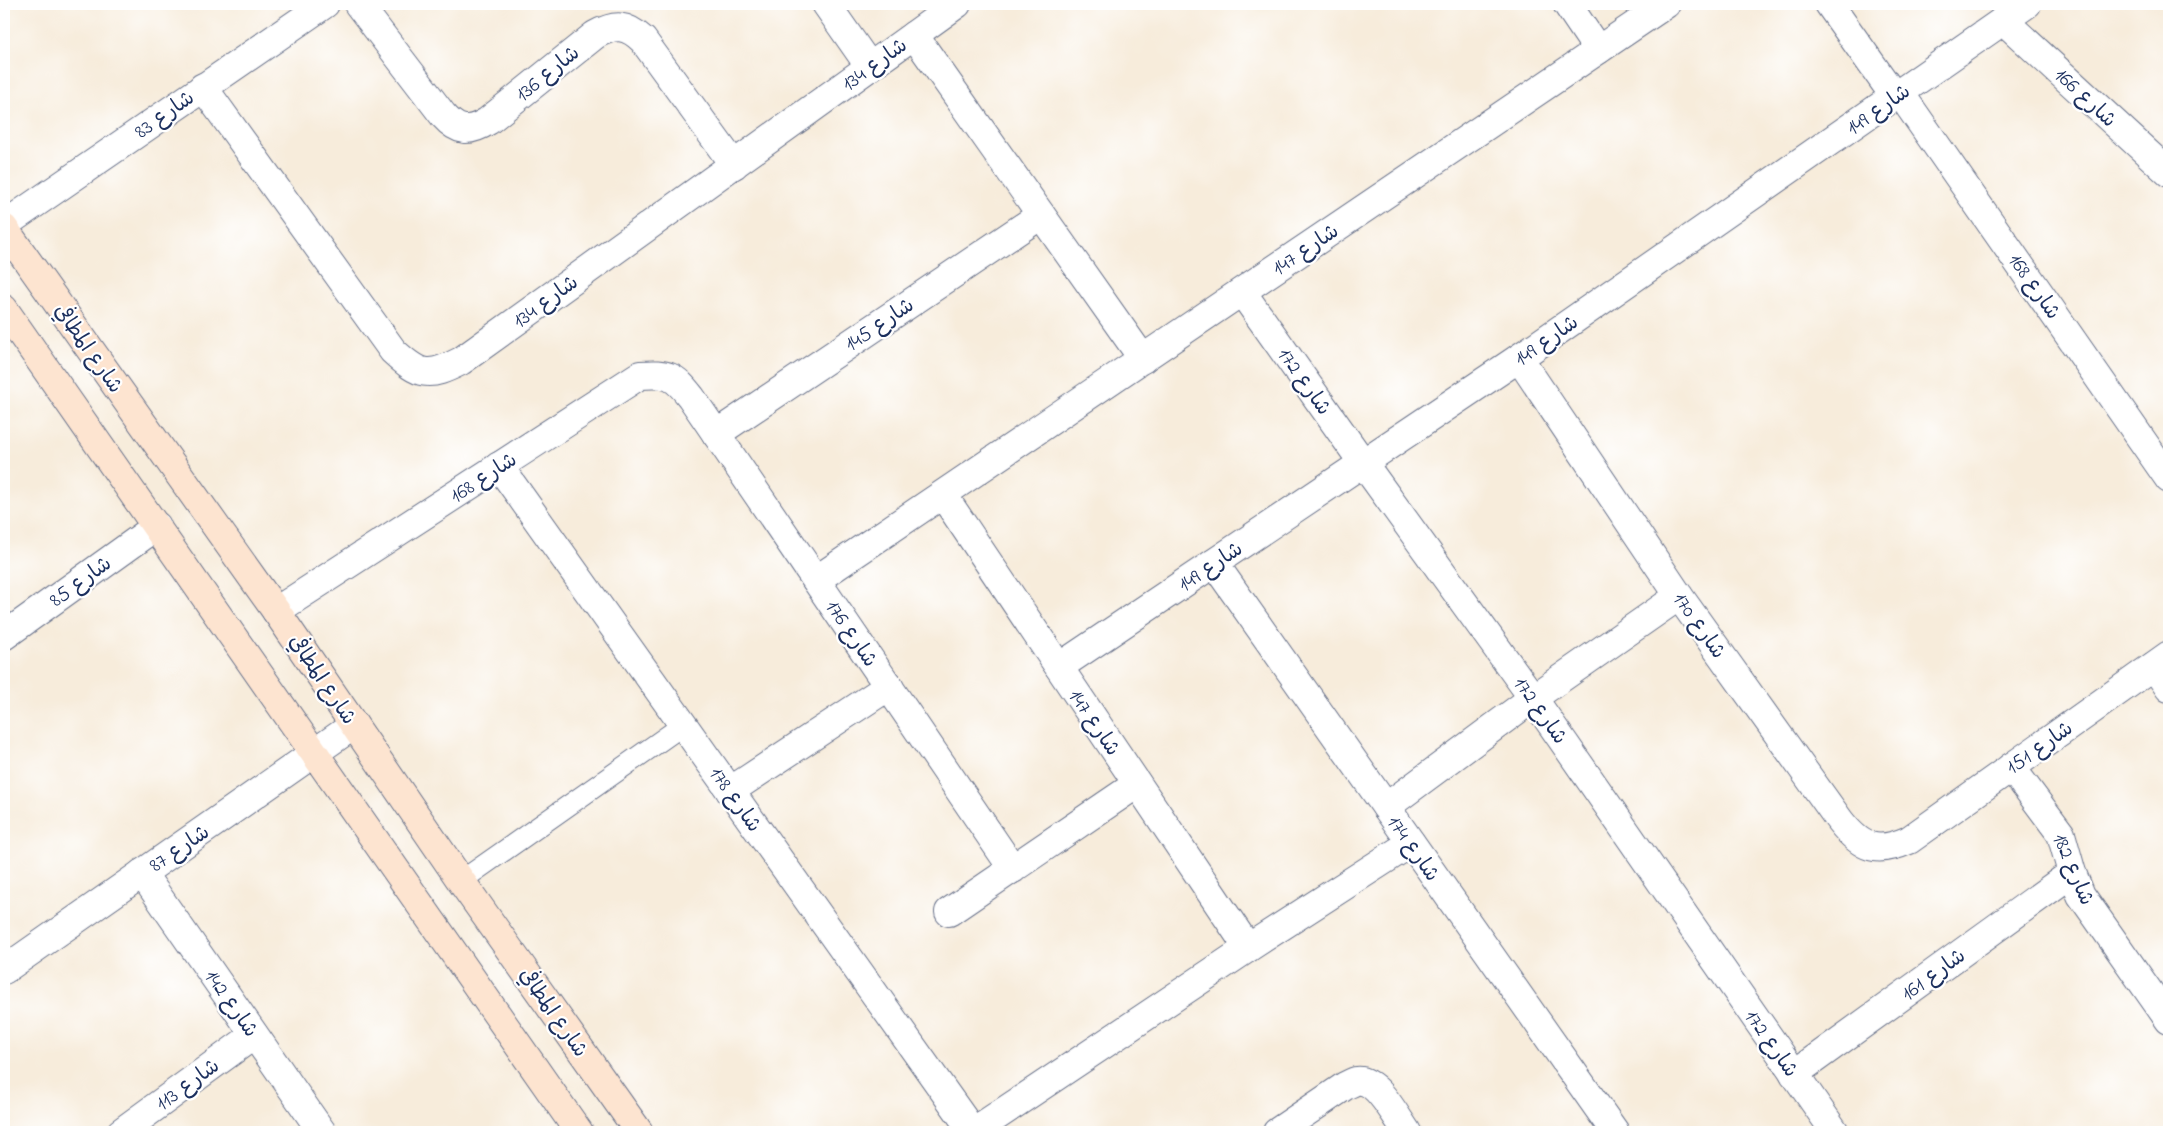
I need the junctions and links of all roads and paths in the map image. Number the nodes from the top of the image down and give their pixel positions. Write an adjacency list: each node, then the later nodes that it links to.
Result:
1 (324, 4): 13 (street, شارع 83)
2 (358, 4): 15 (street, شارع 136)
3 (826, 4): 12 (street)
4 (957, 4): 10 (street, شارع 134)
5 (1566, 4): 11 (street)
6 (1666, 4): 11 (street, شارع 147)
7 (1829, 4): 14 (street, شارع 168)
8 (2027, 4): 9 (street, شارع 149)
9 (2003, 20): 14 (street, شارع 149); 16 (street, شارع 166)
10 (914, 35): 12 (street, شارع 134); 17 (street)
11 (1598, 50): 19 (street, شارع 147)
12 (870, 67): 15 (street, شارع 134)
13 (203, 87): 15 (street, شارع 134); 18 (street, شارع 83)
14 (1898, 95): 21 (street, شارع 149); 27 (street, شارع 168)
15 (734, 165)
16 (2169, 173)
17 (1041, 215): 22 (street); 24 (street, شارع 145)
18 (4, 227): 33 (street, شارع المطافي)
19 (1242, 292): 22 (street, شارع 147); 25 (street, شارع 172)
20 (4, 309): 29 (street)
21 (1519, 358): 25 (street, شارع 149); 32 (street, شارع 170)
22 (1143, 359): 28 (street, شارع 147)
23 (691, 396): 24 (street, شارع 176); 26 (street, شارع 168)
24 (716, 434): 31 (street, شارع 176)
25 (1362, 463): 30 (street, شارع 149); 39 (street, شارع 172)
26 (499, 466): 33 (street, شارع 168); 41 (street, شارع 178)
27 (2169, 479)
28 (943, 495): 31 (street, شارع 147); 36 (street, شارع 147)
29 (157, 526): 34 (street, شارع 85); 42 (street)
30 (1214, 563): 36 (street, شارع 149); 46 (street, شارع 174)
31 (816, 580): 37 (street, شارع 176)
32 (1679, 596): 39 (street); 47 (street, شارع 170)
33 (276, 611): 40 (street, شارع المطافي)
34 (4, 636)
35 (2162, 660): 38 (street); 43 (street, شارع 151)
36 (1059, 667): 44 (street, شارع 147)
37 (889, 686): 45 (street); 49 (street, شارع 176)
38 (2169, 688)
39 (1532, 698): 46 (street); 58 (street, شارع 172)
40 (354, 725): 42 (street, شارع 87); 52 (street, شارع المطافي)
41 (683, 725): 45 (street, شارع 178); 52 (lane)
42 (314, 753): 50 (street, شارع 87); 62 (street)
43 (2011, 767): 47 (street, شارع 151); 51 (street, شارع 182)
44 (1137, 784): 49 (street); 54 (street, شارع 147)
45 (730, 791): 64 (street, شارع 178)
46 (1386, 807): 48 (street, شارع 174)
47 (1909, 840)
48 (1411, 843): 54 (street); 66 (street, شارع 174)
49 (1013, 869): 53 (street)
50 (142, 873): 55 (street, شارع 87); 57 (street, شارع 142)
51 (2072, 873): 56 (street, شارع 182); 58 (street, شارع 161)
52 (462, 881): 63 (street, شارع المطافي)
53 (949, 912)
54 (1248, 948): 64 (street)
55 (4, 970)
56 (2169, 1020)
57 (254, 1035): 60 (street, شارع 113); 61 (street, شارع 142)
58 (1794, 1074): 67 (street, شارع 172)
59 (1399, 1130): 65 (street)
60 (120, 1132)
61 (322, 1132)
62 (579, 1132)
63 (639, 1132)
64 (973, 1132)
65 (1277, 1132)
66 (1615, 1132)
67 (1835, 1132)

